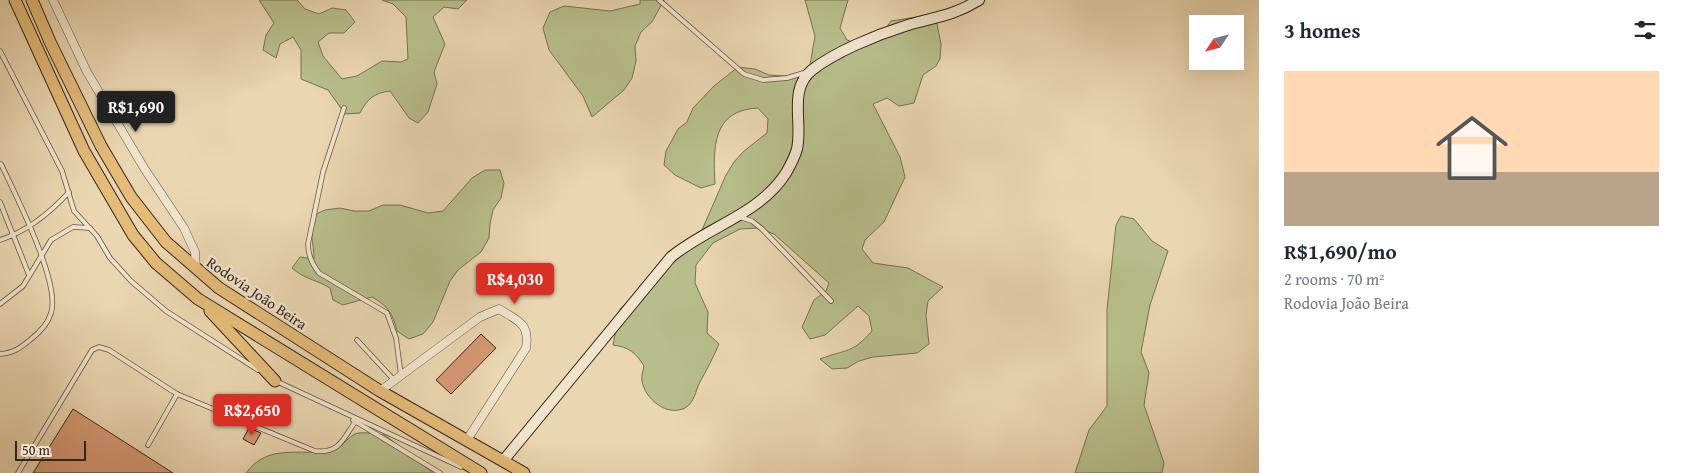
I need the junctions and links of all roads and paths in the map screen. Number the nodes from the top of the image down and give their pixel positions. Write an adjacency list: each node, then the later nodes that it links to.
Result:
1 (15, 0): 20 (main road)
2 (32, 0): 18 (main road, Rodovia João Beira)
3 (53, 0): 18 (street)
4 (659, 0): 7 (lane)
5 (979, 0): 7 (street)
6 (0, 51): 10 (lane)
7 (811, 71): 12 (street)
8 (344, 108): 25 (lane)
9 (0, 163): 13 (lane)
10 (69, 192): 13 (lane); 14 (lane)
11 (0, 202): 15 (lane)
12 (736, 216): 21 (lane); 33 (street)
13 (30, 227): 15 (lane); 17 (lane)
14 (90, 228): 17 (lane); 26 (lane)
15 (14, 235): 16 (lane); 19 (lane)
16 (0, 240)
17 (40, 255): 19 (lane); 24 (lane)
18 (196, 270): 27 (main road, Rodovia João Beira)
19 (29, 275): 22 (lane)
20 (198, 299): 26 (main road); 37 (main road)
21 (831, 301)
22 (0, 304)
23 (357, 340): 25 (lane)
24 (0, 354)
25 (398, 378): 27 (street); 31 (street)
26 (275, 381): 29 (lane)
27 (380, 391): 31 (main road, Rodovia João Beira)
28 (176, 394): 30 (lane); 32 (lane); 34 (lane)
29 (334, 409): 30 (lane); 36 (lane)
30 (355, 422): 35 (lane)
31 (467, 440): 33 (main road, Rodovia João Beira)
32 (148, 444)
33 (504, 461): 38 (main road, Rodovia João Beira)
34 (18, 473)
35 (440, 473)
36 (475, 473)
37 (480, 473)
38 (524, 473)

